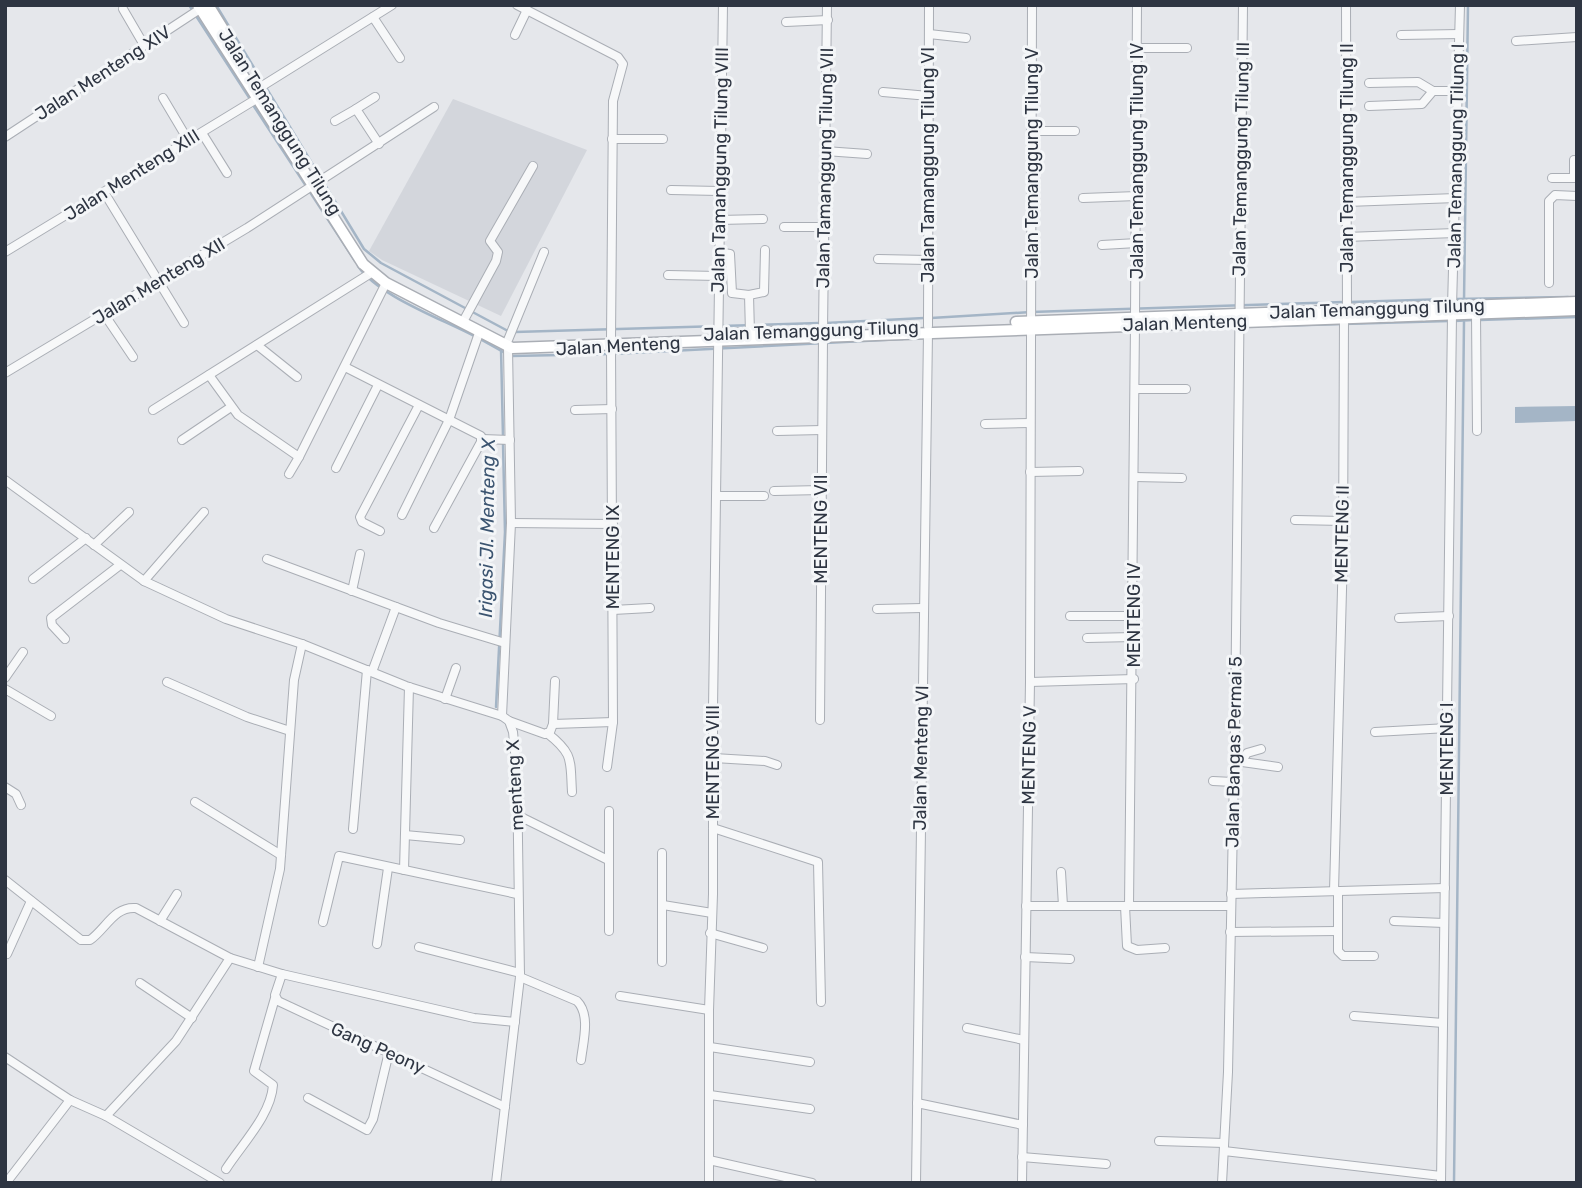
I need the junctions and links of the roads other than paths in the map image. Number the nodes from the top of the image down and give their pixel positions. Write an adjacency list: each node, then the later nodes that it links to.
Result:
1 (392, 5): 15 (street, Jalan Menteng XIII)
2 (517, 5): 14 (street)
3 (540, 5): 14 (street)
4 (723, 5): 58 (street, Jalan Tamanggung Tilung VIII)
5 (827, 5): 16 (street, Jalan Tamanggung Tilung VII)
6 (929, 5): 18 (street, Jalan Tamanggung Tilung VI)
7 (1032, 5): 41 (street, Jalan Temanggung Tilung V)
8 (1137, 5): 26 (street, Jalan Temanggung Tilung IV)
9 (1243, 5): 93 (street, Jalan Temanggung Tilung III)
10 (1346, 5): 64 (street, Jalan Temanggung Tilung II)
11 (1460, 5): 19 (street, Jalan Temanggung Tilung I)
12 (202, 6): 25 (street, Jalan Menteng XIV); 33 (street, Jalan Temanggung Tilung)
13 (123, 9): 25 (street)
14 (531, 12): 20 (street); 45 (street, MENTENG IX)
15 (373, 17): 28 (street); 33 (street, Jalan Menteng XIII)
16 (828, 20): 17 (street); 49 (street, Jalan Tamanggung Tilung VII)
17 (786, 22)
18 (929, 34): 23 (street); 34 (street, Jalan Tamanggung Tilung VI)
19 (1459, 34): 21 (street); 31 (street, Jalan Temanggung Tilung I)
20 (515, 35)
21 (1401, 35)
22 (1577, 37): 24 (street)
23 (966, 38)
24 (1516, 41)
25 (144, 45): 44 (street, Jalan Menteng XIV)
26 (1137, 48): 27 (street); 60 (street, Jalan Temanggung Tilung IV)
27 (1186, 48)
28 (400, 58)
29 (1369, 83): 30 (street)
30 (1433, 91): 31 (street); 37 (street)
31 (1459, 91): 63 (street, Jalan Temanggung Tilung I)
32 (883, 92): 34 (street)
33 (259, 93): 43 (street, Jalan Menteng XIII); 56 (street, Jalan Temanggung Tilung)
34 (929, 96): 78 (street, Jalan Tamanggung Tilung VI)
35 (375, 97): 39 (street)
36 (163, 98): 47 (street)
37 (1369, 106)
38 (435, 107): 48 (street, Jalan Menteng XII)
39 (356, 108): 40 (street); 48 (street)
40 (335, 121)
41 (1031, 131): 42 (street); 97 (street, Jalan Temanggung Tilung V)
42 (1075, 131)
43 (202, 132): 47 (street, Jalan Menteng XIII); 53 (street)
44 (5, 137)
45 (612, 139): 46 (street); 103 (street, MENTENG IX)
46 (663, 139)
47 (188, 140): 59 (street, Jalan Menteng XIII)
48 (379, 144): 56 (street, Jalan Menteng XII)
49 (825, 151): 50 (street); 68 (street, Jalan Tamanggung Tilung VII)
50 (867, 154)
51 (1574, 160): 55 (street)
52 (533, 166): 94 (street)
53 (227, 173)
54 (1552, 178): 55 (street)
55 (1576, 178)
56 (315, 185): 79 (street); 82 (street, Jalan Menteng XII); 94 (street, Jalan Temanggung Tilung)
57 (671, 190): 58 (street)
58 (719, 191): 66 (street, Jalan Tamanggung Tilung VIII)
59 (104, 192): 74 (street, Jalan Menteng XIII); 82 (street)
60 (1137, 196): 62 (street); 71 (street, Jalan Temanggung Tilung IV)
61 (1577, 196): 84 (street)
62 (1083, 198)
63 (1456, 198): 64 (street); 69 (street, Jalan Temanggung Tilung I)
64 (1348, 202): 70 (street, Jalan Temanggung Tilung II)
65 (763, 219): 66 (street)
66 (719, 220): 76 (street, Jalan Tamanggung Tilung VIII)
67 (784, 227): 68 (street)
68 (823, 227): 101 (street, Jalan Tamanggung Tilung VII)
69 (1455, 233): 70 (street); 89 (street, Jalan Temanggung Tilung I)
70 (1346, 237): 92 (street, Jalan Temanggung Tilung II)
71 (1137, 243): 72 (street); 95 (street, Jalan Temanggung Tilung IV)
72 (1102, 245)
73 (765, 250): 85 (street)
74 (5, 252)
75 (544, 252): 104 (street)
76 (718, 252): 81 (street, Jalan Tamanggung Tilung VIII); 85 (street)
77 (878, 259): 78 (street)
78 (928, 260): 98 (street, Jalan Tamanggung Tilung VI)
79 (371, 273): 83 (street); 105 (street)
80 (668, 275): 81 (street)
81 (718, 276): 102 (street, Jalan Tamanggung Tilung VIII)
82 (159, 281): 91 (street, Jalan Menteng XII); 96 (street)
83 (386, 283): 99 (street); 107 (street)
84 (1549, 283)
85 (749, 295): 100 (street)
86 (1577, 302): 87 (street, Jalan Temanggung Tilung)
87 (1531, 308): 88 (street, Jalan Temanggung Tilung); 90 (street, Jalan Temanggung Tilung)
88 (1577, 310)
89 (1454, 311): 90 (street, Jalan Temanggung Tilung); 92 (street, Jalan Temanggung Tilung); 164 (street, MENTENG I)
90 (1474, 311): 123 (street)
91 (104, 314): 106 (street); 108 (street, Jalan Menteng XII)
92 (1345, 314): 93 (street, Jalan Temanggung Tilung); 144 (street, MENTENG II)
93 (1239, 317): 95 (street, Jalan Temanggung Tilung); 193 (street, Jalan Bangas Permai 5)
94 (465, 318): 104 (street, Jalan Temanggung Tilung)
95 (1135, 321): 97 (street, Jalan Temanggung Tilung); 112 (street, MENTENG IV)
96 (184, 323)
97 (1031, 324): 98 (street, Jalan Temanggung Tilung); 120 (street, MENTENG V)
98 (928, 329): 101 (street, Jalan Temanggung Tilung); 159 (street, Jalan Menteng VI)
99 (479, 333): 104 (street); 119 (street)
100 (750, 333): 101 (street, Jalan Temanggung Tilung); 102 (street, Jalan Temanggung Tilung)
101 (823, 334): 102 (street); 122 (street, MENTENG VII)
102 (717, 338): 103 (street, Jalan Temanggung Tilung); 138 (street, MENTENG VIII)
103 (611, 343): 104 (street, Jalan Temanggung Tilung); 116 (street, MENTENG IX)
104 (508, 344): 127 (street, menteng X)
105 (257, 345): 109 (street); 110 (street)
106 (133, 356)
107 (345, 367): 111 (street); 128 (street)
108 (5, 373)
109 (209, 374): 115 (street); 117 (street)
110 (297, 377)
111 (378, 385): 114 (street); 129 (street)
112 (1136, 389): 113 (street); 133 (street, MENTENG IV)
113 (1186, 389)
114 (419, 405): 119 (street); 148 (street)
115 (231, 407): 126 (street); 128 (street)
116 (612, 409): 118 (street); 146 (street, MENTENG IX)
117 (153, 410)
118 (575, 410)
119 (449, 420): 125 (street); 142 (street)
120 (1030, 423): 121 (street); 131 (street, MENTENG V)
121 (985, 424)
122 (822, 430): 124 (street); 136 (street, MENTENG VII)
123 (1477, 430)
124 (777, 431)
125 (482, 439): 127 (street); 147 (street)
126 (182, 440)
127 (510, 440): 145 (street, menteng X)
128 (299, 457): 132 (street)
129 (336, 468)
130 (1079, 471): 131 (street)
131 (1030, 472): 178 (street, MENTENG V)
132 (289, 474)
133 (1135, 477): 134 (street); 162 (street, MENTENG IV)
134 (1182, 478)
135 (5, 480): 149 (street)
136 (822, 490): 137 (street); 184 (street, MENTENG VII)
137 (774, 491)
138 (717, 496): 139 (street); 192 (street, MENTENG VIII)
139 (764, 496)
140 (129, 512): 150 (street)
141 (204, 512): 155 (street)
142 (402, 515)
143 (1295, 520): 144 (street)
144 (1343, 522): 217 (street, MENTENG II)
145 (511, 523): 146 (street); 169 (street, menteng X)
146 (613, 524): 161 (street, MENTENG IX)
147 (434, 528)
148 (380, 531)
149 (86, 538): 150 (street); 154 (street)
150 (94, 545): 153 (street)
151 (360, 554): 156 (street)
152 (267, 559): 156 (street)
153 (120, 565): 155 (street); 168 (street)
154 (33, 579)
155 (144, 581): 170 (street)
156 (352, 591): 157 (street)
157 (396, 607): 169 (street); 173 (street)
158 (650, 608): 161 (street)
159 (922, 608): 160 (street); 268 (street, Jalan Menteng VI)
160 (877, 609)
161 (613, 610): 185 (street, MENTENG IX)
162 (1134, 615): 163 (street); 167 (street, MENTENG IV)
163 (1070, 616)
164 (1449, 616): 165 (street); 187 (street, MENTENG I)
165 (1399, 618)
166 (1087, 638): 167 (street)
167 (1133, 638): 175 (street, MENTENG IV)
168 (65, 639)
169 (505, 643): 183 (street, menteng X)
170 (302, 644): 173 (street); 188 (street)
171 (23, 652): 174 (street)
172 (456, 668): 181 (street)
173 (369, 671): 179 (street); 206 (street)
174 (5, 678)
175 (1134, 679): 178 (street); 225 (street, MENTENG IV)
176 (555, 681): 186 (street)
177 (167, 682): 188 (street)
178 (1030, 682): 223 (street, MENTENG V)
179 (409, 687): 181 (street); 207 (street)
180 (5, 689): 182 (street)
181 (445, 699): 183 (street)
182 (51, 716)
183 (505, 719): 190 (street); 204 (street, menteng X)
184 (820, 720)
185 (613, 722): 186 (street); 195 (street, MENTENG IX)
186 (553, 724): 190 (street)
187 (1448, 728): 189 (street); 216 (street, MENTENG I)
188 (290, 731): 210 (street)
189 (1375, 732)
190 (547, 733): 200 (street)
191 (1261, 749): 193 (street)
192 (714, 758): 194 (street); 205 (street, MENTENG VIII)
193 (1238, 761): 196 (street); 198 (street, Jalan Bangas Permai 5)
194 (777, 765)
195 (607, 767)
196 (1278, 767)
197 (1213, 781): 198 (street)
198 (1234, 782): 220 (street, Jalan Bangas Permai 5)
199 (5, 787): 202 (street)
200 (572, 792)
201 (195, 802): 210 (street)
202 (21, 805)
203 (609, 811): 211 (street)
204 (517, 815): 211 (street); 219 (street, menteng X)
205 (713, 828): 227 (street, MENTENG VIII); 252 (street)
206 (354, 829)
207 (405, 835): 208 (street); 213 (street)
208 (460, 840)
209 (662, 853): 222 (street)
210 (281, 855): 246 (street)
211 (608, 860): 232 (street)
212 (388, 868): 213 (street); 230 (street); 236 (street)
213 (404, 870): 219 (street)
214 (1061, 872): 224 (street)
215 (5, 880): 221 (street)
216 (1445, 888): 217 (street); 231 (street, MENTENG I)
217 (1336, 891): 220 (street); 234 (street, MENTENG II)
218 (177, 894): 228 (street)
219 (517, 894): 248 (street, menteng X)
220 (1231, 894): 226 (street, Jalan Bangas Permai 5)
221 (31, 901): 228 (street); 240 (street)
222 (663, 905): 227 (street); 245 (street)
223 (1026, 906): 224 (street); 242 (street, MENTENG V)
224 (1063, 906): 225 (street)
225 (1127, 906): 226 (street); 239 (street, MENTENG IV)
226 (1231, 906): 233 (street, Jalan Bangas Permai 5)
227 (712, 913): 235 (street, MENTENG VIII)
228 (160, 920): 243 (street)
229 (1394, 921): 231 (street)
230 (323, 922)
231 (1444, 923): 257 (street, MENTENG I)
232 (609, 931)
233 (1230, 932): 234 (street); 274 (street, Jalan Bangas Permai 5)
234 (1337, 932): 241 (street)
235 (710, 933): 238 (street); 253 (street, MENTENG VIII)
236 (377, 944)
237 (419, 947): 248 (street)
238 (763, 948)
239 (1165, 948)
240 (7, 954)
241 (1374, 956)
242 (1025, 957): 244 (street); 259 (street, MENTENG V)
243 (230, 958): 246 (street); 255 (street)
244 (1070, 959)
245 (662, 962)
246 (258, 965): 247 (street)
247 (282, 974): 251 (street); 256 (street)
248 (520, 975): 256 (street, menteng X); 263 (street)
249 (140, 983): 255 (street)
250 (620, 996): 253 (street)
251 (275, 998): 261 (street, Gang Peony); 278 (street)
252 (821, 1002)
253 (709, 1010): 260 (street, MENTENG VIII)
254 (1354, 1016): 257 (street)
255 (192, 1018): 271 (street)
256 (515, 1022): 269 (street, menteng X)
257 (1443, 1023): 279 (street, MENTENG I)
258 (967, 1028): 259 (street)
259 (1024, 1040): 272 (street, MENTENG V)
260 (710, 1047): 264 (street); 265 (street, MENTENG VIII)
261 (389, 1052): 266 (street); 269 (street, Gang Peony)
262 (5, 1057): 267 (street)
263 (581, 1060)
264 (810, 1062)
265 (710, 1095): 270 (street); 276 (street, MENTENG VIII)
266 (308, 1098)
267 (70, 1100): 271 (street); 280 (street)
268 (917, 1102): 272 (street); 285 (street, Jalan Menteng VI)
269 (505, 1107): 282 (street, menteng X)
270 (810, 1109)
271 (106, 1116): 281 (street)
272 (1023, 1125): 275 (street, MENTENG V)
273 (1159, 1141): 274 (street)
274 (1224, 1147): 279 (street); 287 (street, Jalan Bangas Permai 5)
275 (1022, 1157): 277 (street); 286 (street, MENTENG V)
276 (709, 1160): 283 (street, MENTENG VIII); 284 (street)
277 (1106, 1164)
278 (226, 1169)
279 (1441, 1179)
280 (6, 1183)
281 (220, 1183)
282 (496, 1183)
283 (709, 1183)
284 (812, 1183)
285 (916, 1183)
286 (1022, 1183)
287 (1222, 1183)

